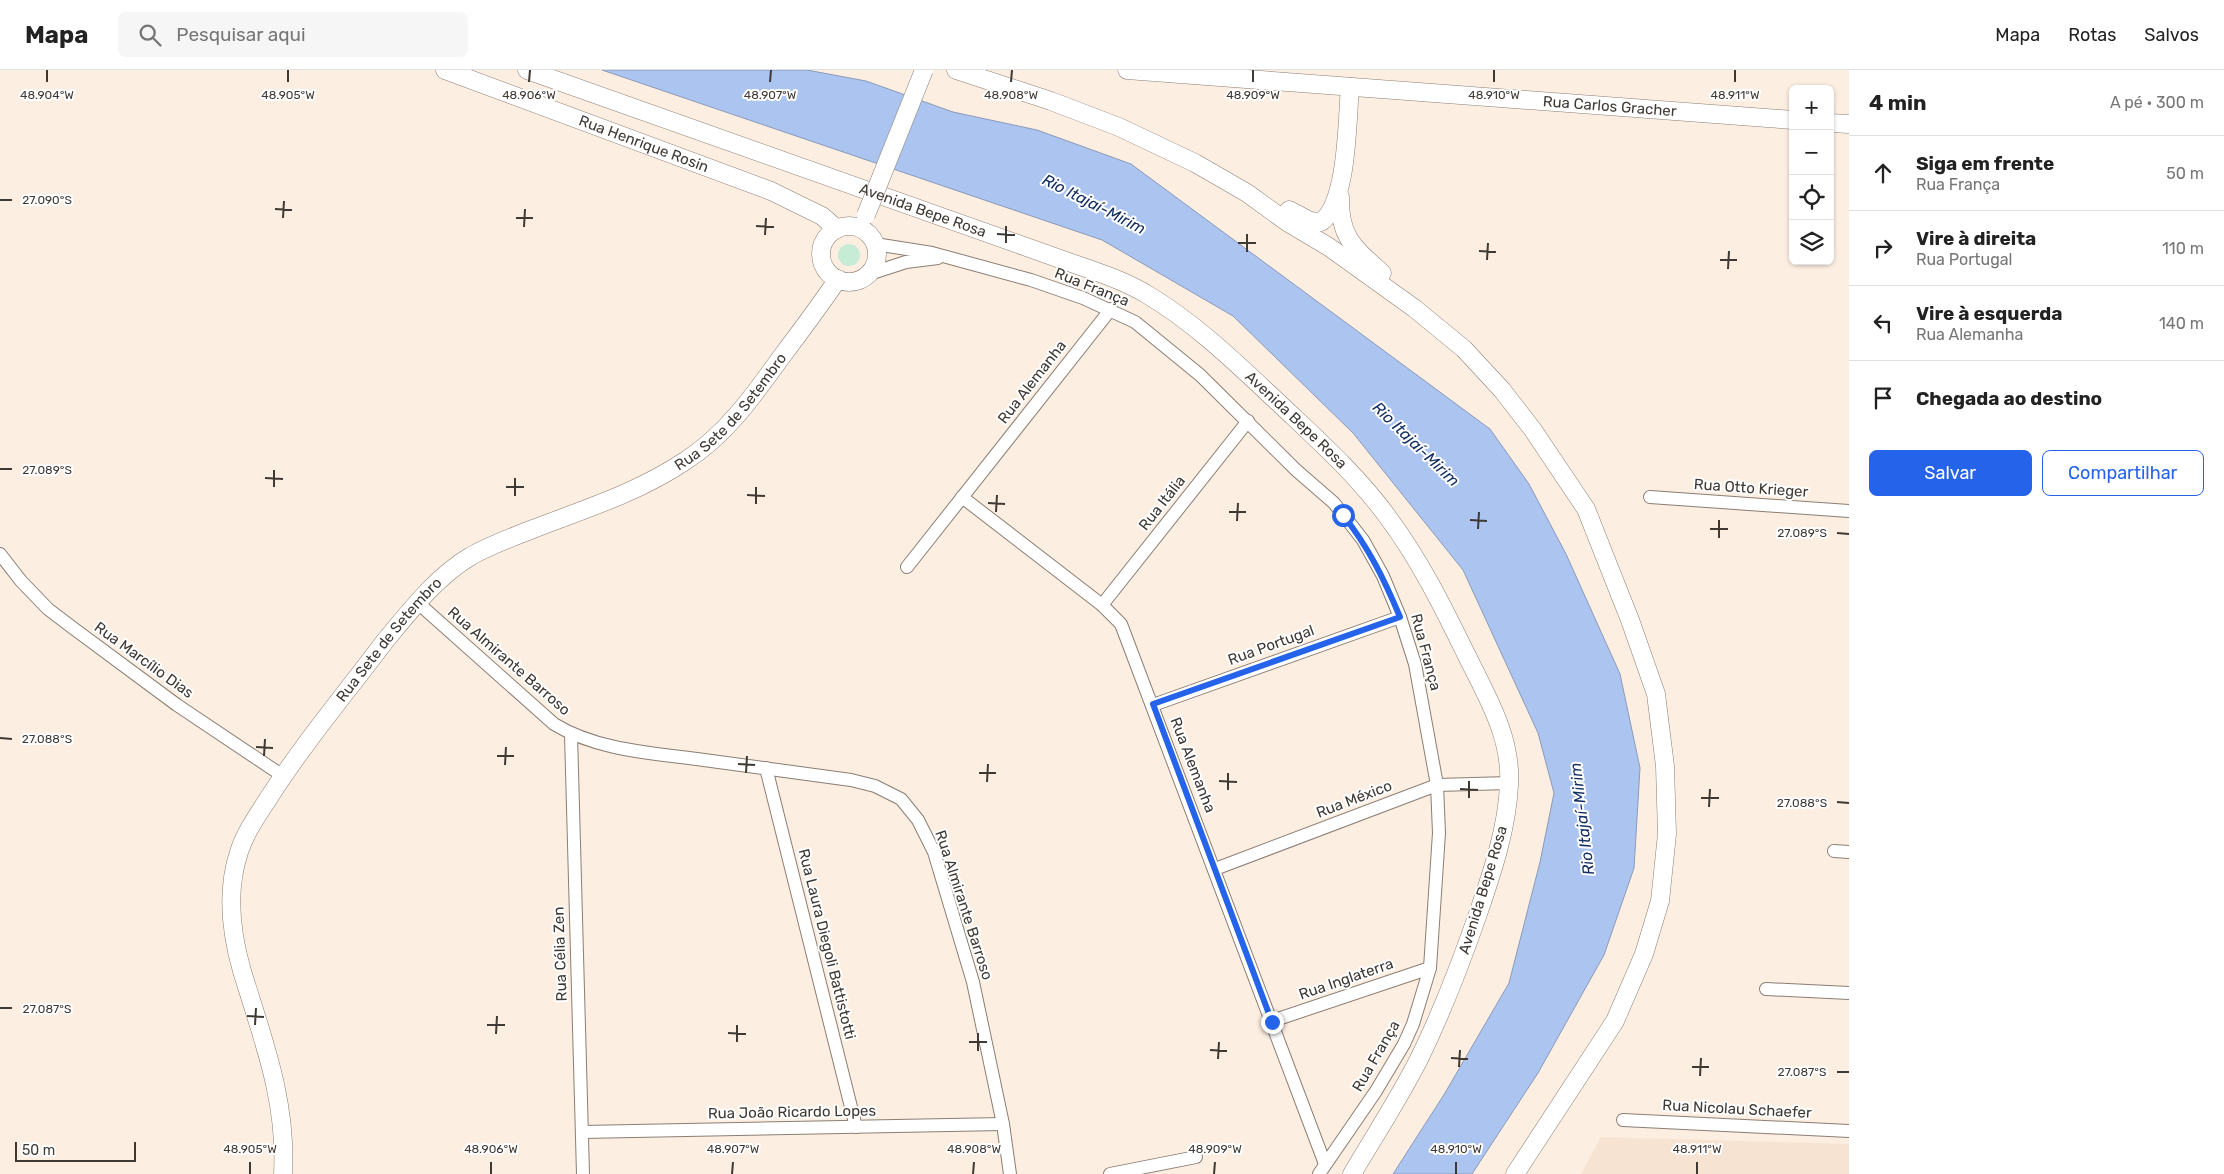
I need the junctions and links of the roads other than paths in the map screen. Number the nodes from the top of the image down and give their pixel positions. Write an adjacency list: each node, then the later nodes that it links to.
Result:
1 (446, 70): 14 (main road, Rua Henrique Rosin)
2 (527, 70): 34 (main road, Avenida Bepe Rosa)
3 (924, 70): 13 (main road, bridge)
4 (956, 70): 12 (main road)
5 (1128, 70): 6 (main road, Rua Carlos Gracher)
6 (1193, 72): 7 (main road, Rua Carlos Gracher)
7 (1350, 87): 8 (main road, Rua Carlos Gracher); 11 (main road)
8 (1789, 120)
9 (1834, 123): 10 (main road)
10 (1849, 124)
11 (1340, 189): 12 (main road); 19 (main road)
12 (1247, 193): 19 (main road)
13 (863, 222): 14 (main road); 15 (main road)
14 (837, 229): 18 (main road)
15 (875, 244): 16 (street, Rua França); 17 (main road)
16 (948, 256): 17 (street, Rua França); 20 (street, Rua França)
17 (869, 274): 18 (main road)
18 (838, 280): 27 (main road, Rua Sete de Setembro)
19 (1414, 308): 55 (main road)
20 (1111, 310): 21 (street, Rua França); 22 (street, Rua Alemanha)
21 (1248, 421): 28 (street, Rua Itália); 29 (street, Rua França)
22 (962, 497): 26 (street); 28 (street, Rua Alemanha)
23 (1650, 497): 24 (street, Rua Otto Krieger)
24 (1849, 511)
25 (0, 554): 33 (street, Rua Marcílio Dias)
26 (907, 568)
27 (418, 603): 31 (street, Rua Almirante Barroso); 33 (main road, Rua Sete de Setembro)
28 (1102, 605): 30 (street, Rua Alemanha)
29 (1400, 617): 30 (street, Rua Portugal); 35 (street, Rua França)
30 (1153, 704): 38 (street, Rua Alemanha)
31 (570, 734): 32 (street, Rua Almirante Barroso); 47 (street, Rua Célia Zen)
32 (766, 768): 44 (street, Rua Almirante Barroso); 45 (street, Rua Laura Diegoli Battistotti)
33 (283, 776): 50 (main road, Rua Sete de Setembro)
34 (1510, 783): 35 (street, Rua México); 54 (main road, Avenida Bepe Rosa)
35 (1437, 785): 38 (street, Rua México); 39 (street, Rua França)
36 (1834, 851): 37 (street)
37 (1849, 852)
38 (1215, 869): 42 (street, Rua Alemanha)
39 (1430, 968): 42 (street, Rua Inglaterra); 49 (street, Rua França)
40 (1766, 989): 41 (street)
41 (1849, 993)
42 (1272, 1022): 49 (street, Rua Alemanha)
43 (1623, 1120): 46 (street, Rua Nicolau Schaefer)
44 (1002, 1124): 45 (street, Rua João Ricardo Lopes); 52 (street, Rua Almirante Barroso)
45 (856, 1127): 47 (street, Rua João Ricardo Lopes)
46 (1849, 1131)
47 (582, 1132): 51 (street, Rua Célia Zen)
48 (1196, 1157): 53 (street)
49 (1322, 1169)
50 (283, 1174)
51 (583, 1174)
52 (1010, 1174)
53 (1110, 1174)
54 (1352, 1174)
55 (1515, 1174)

